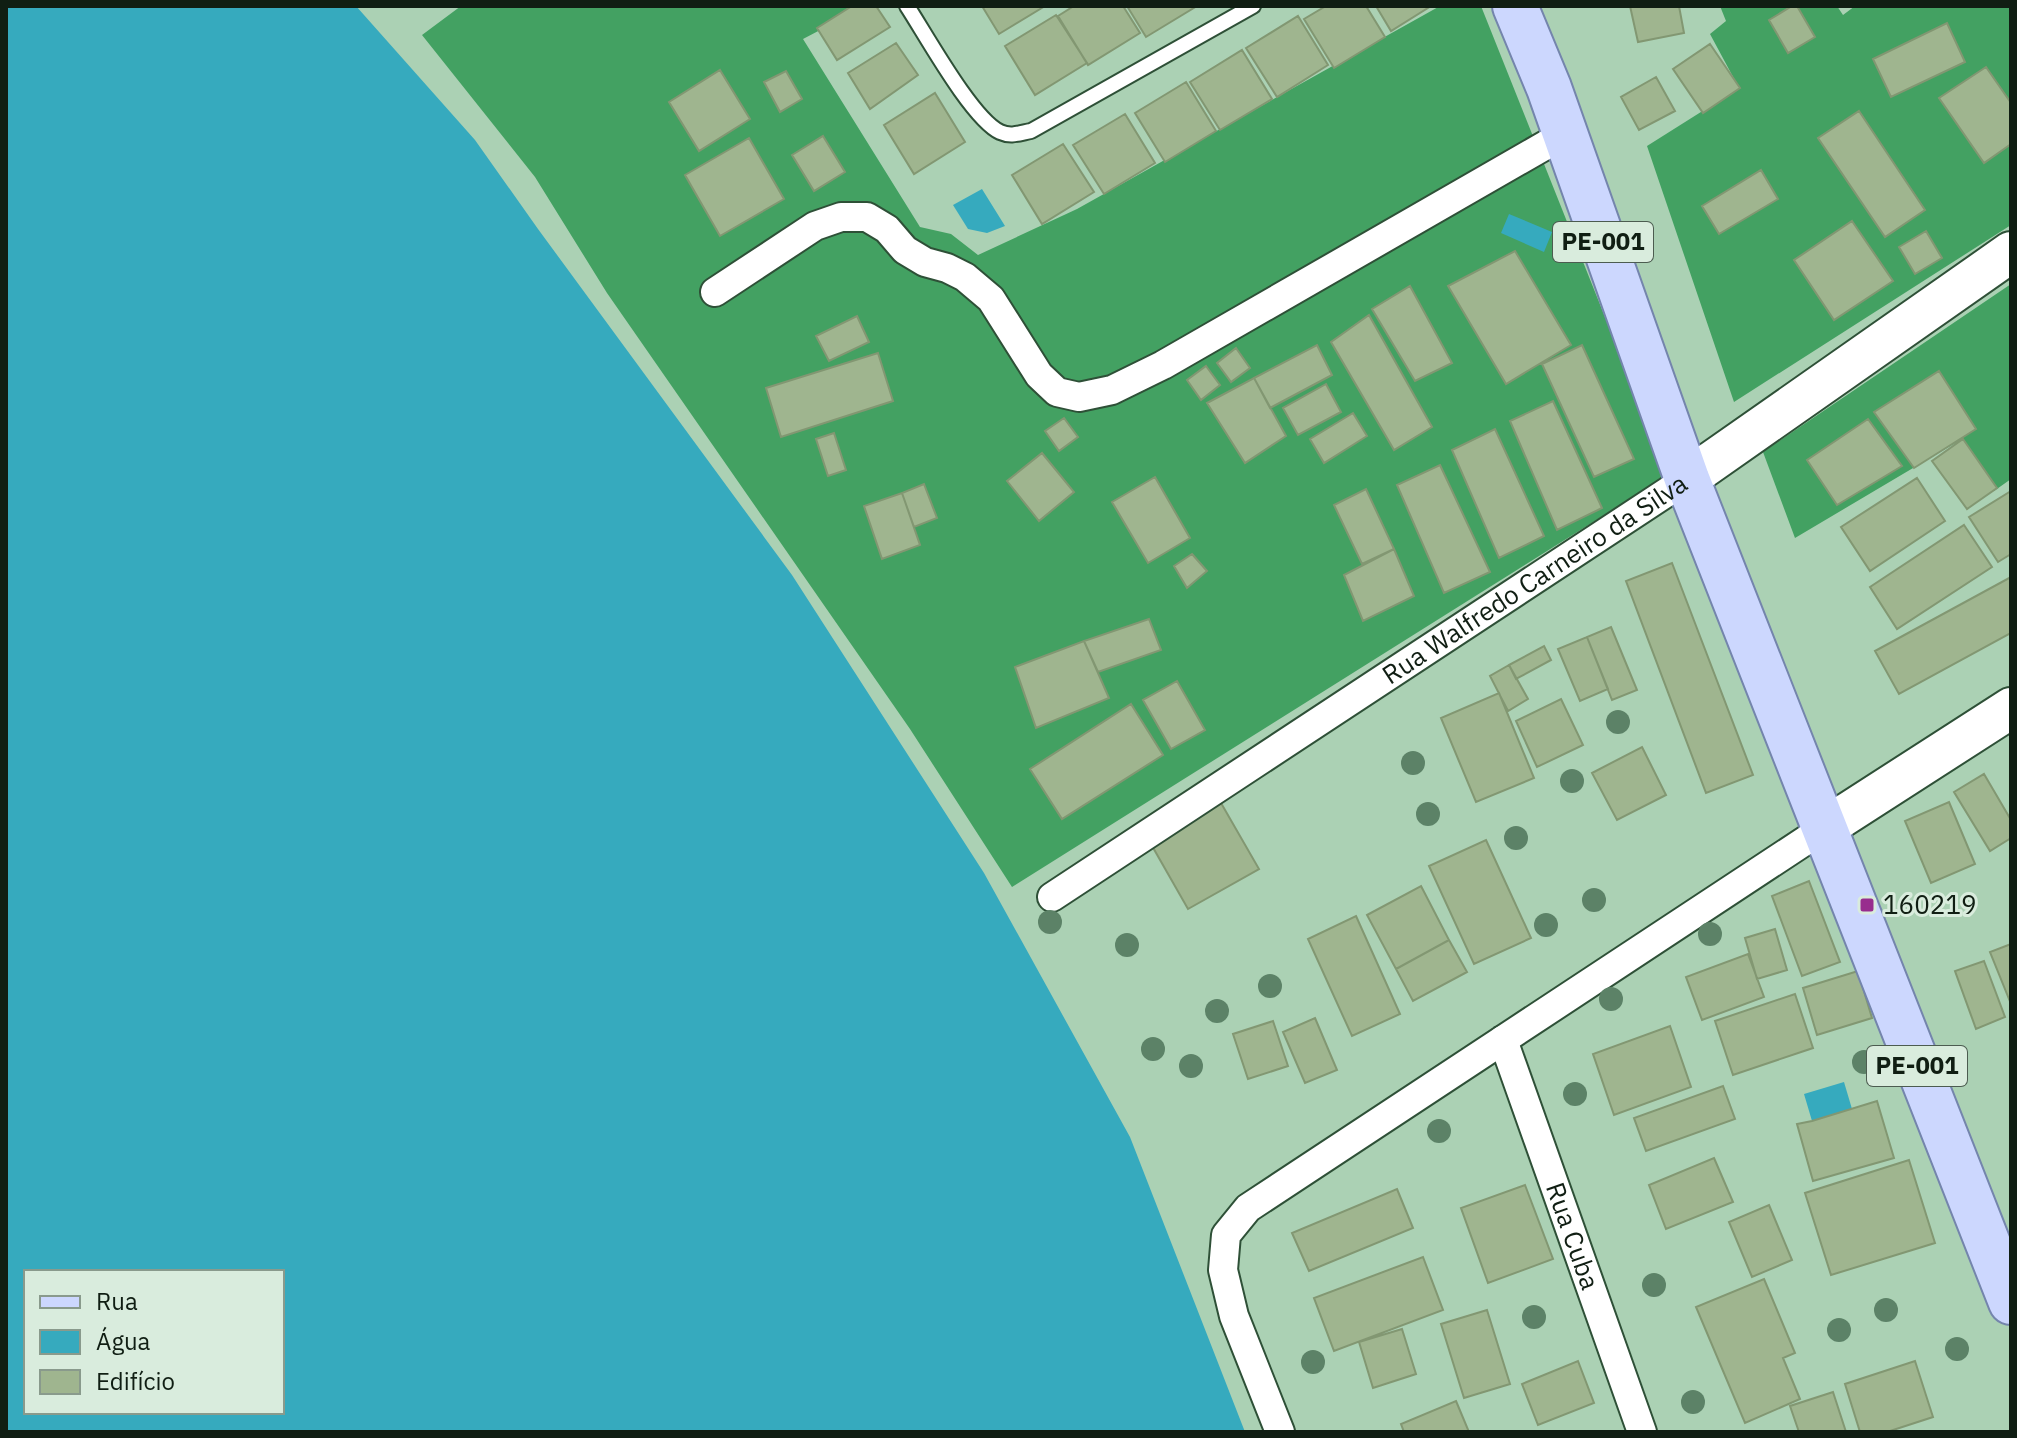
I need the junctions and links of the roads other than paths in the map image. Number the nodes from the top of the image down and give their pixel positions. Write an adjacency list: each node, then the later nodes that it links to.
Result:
1 (907, 6): 2 (lane)
2 (1253, 6)
3 (1515, 6): 4 (main road, PE-001)
4 (1565, 134): 6 (street); 7 (main road, PE-001)
5 (2011, 252): 7 (main road, Rua Walfredo Carneiro da Silva)
6 (715, 292)
7 (1687, 479): 9 (main road, PE-001); 10 (street, Rua Walfredo Carneiro da Silva)
8 (2011, 708): 9 (main road)
9 (1823, 829): 11 (street); 12 (main road, PE-001)
10 (1052, 897)
11 (1503, 1040): 13 (street); 14 (street, Rua Cuba)
12 (2011, 1302)
13 (1280, 1432)
14 (1642, 1432)

